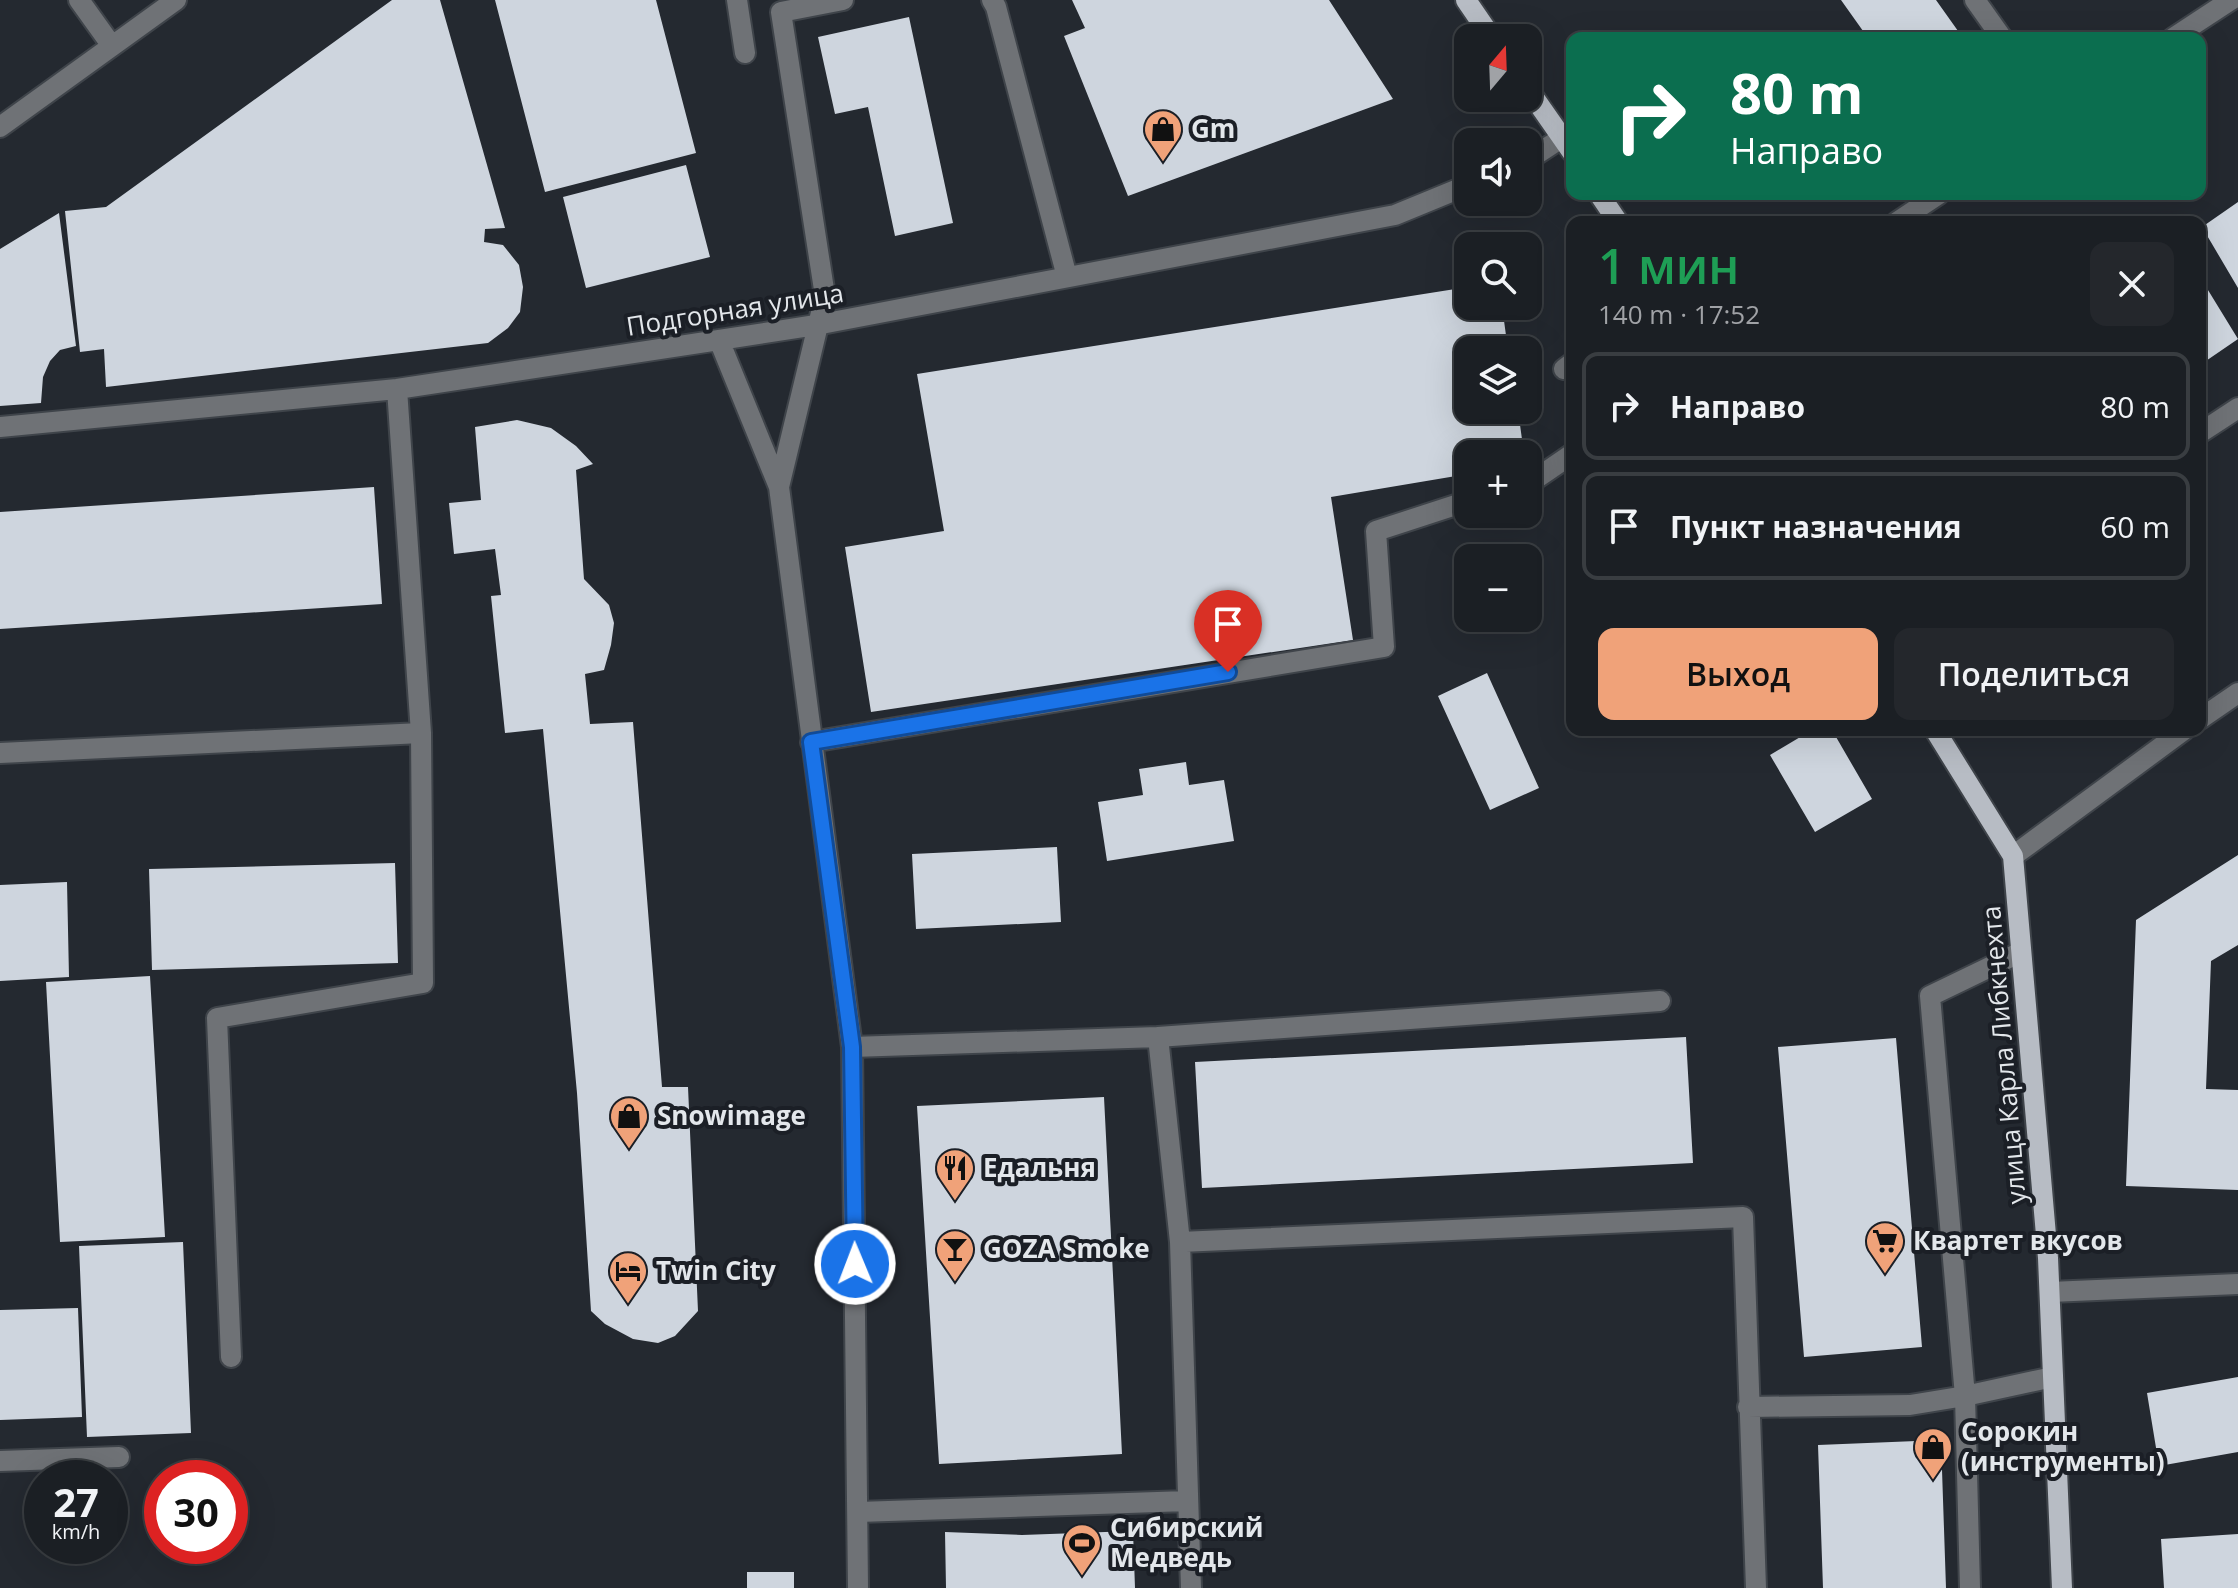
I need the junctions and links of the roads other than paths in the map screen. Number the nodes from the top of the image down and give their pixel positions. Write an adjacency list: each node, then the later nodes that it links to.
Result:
1 (79, 0): 12 (street)
2 (176, 0): 12 (street)
3 (737, 0): 13 (street)
4 (843, 0): 23 (street)
5 (992, 0): 22 (street)
6 (1466, 0): 9 (main road)
7 (1975, 0): 10 (street)
8 (2231, 0): 11 (street)
9 (1482, 24)
10 (1998, 32)
11 (2182, 32)
12 (112, 46): 15 (street)
13 (745, 53)
14 (1542, 109): 16 (main road)
15 (0, 127)
16 (1566, 144)
17 (1566, 145): 18 (street)
18 (1542, 155)
19 (1454, 191): 22 (street, Подгорная улица)
20 (1930, 200): 21 (street)
21 (1906, 216)
22 (1067, 277): 23 (street, Подгорная улица)
23 (816, 325): 24 (street, Подгорная улица); 31 (street)
24 (719, 340): 25 (street, Подгорная улица); 31 (street)
25 (397, 389): 27 (street, Подгорная улица); 35 (street)
26 (2238, 408): 28 (street)
27 (0, 427)
28 (2206, 429)
29 (1566, 458): 30 (street)
30 (1542, 475)
31 (779, 487): 38 (street)
32 (1454, 506): 38 (street)
33 (2238, 693): 34 (street)
34 (2206, 715)
35 (421, 733): 39 (street); 48 (street)
36 (1939, 736): 40 (main road, улица Карла Либкнехта)
37 (2176, 736): 40 (street)
38 (811, 742): 44 (street)
39 (0, 753)
40 (2013, 856): 41 (main road, улица Карла Либкнехта)
41 (2021, 952): 47 (main road, улица Карла Либкнехта); 50 (street)
42 (1660, 1001): 43 (street)
43 (1158, 1037): 44 (street); 45 (street)
44 (852, 1047): 55 (street)
45 (1180, 1242): 51 (street); 54 (street)
46 (2238, 1284): 47 (street)
47 (2050, 1292): 49 (main road, улица Карла Либкнехта)
48 (231, 1357)
49 (2053, 1377): 50 (street); 60 (main road, улица Карла Либкнехта)
50 (1965, 1396): 51 (street); 59 (street)
51 (1748, 1407): 58 (street)
52 (119, 1457): 53 (street)
53 (0, 1461)
54 (1187, 1501): 55 (street); 57 (street)
55 (858, 1512): 56 (street)
56 (858, 1588)
57 (1191, 1588)
58 (1756, 1588)
59 (1970, 1588)
60 (2062, 1588)

